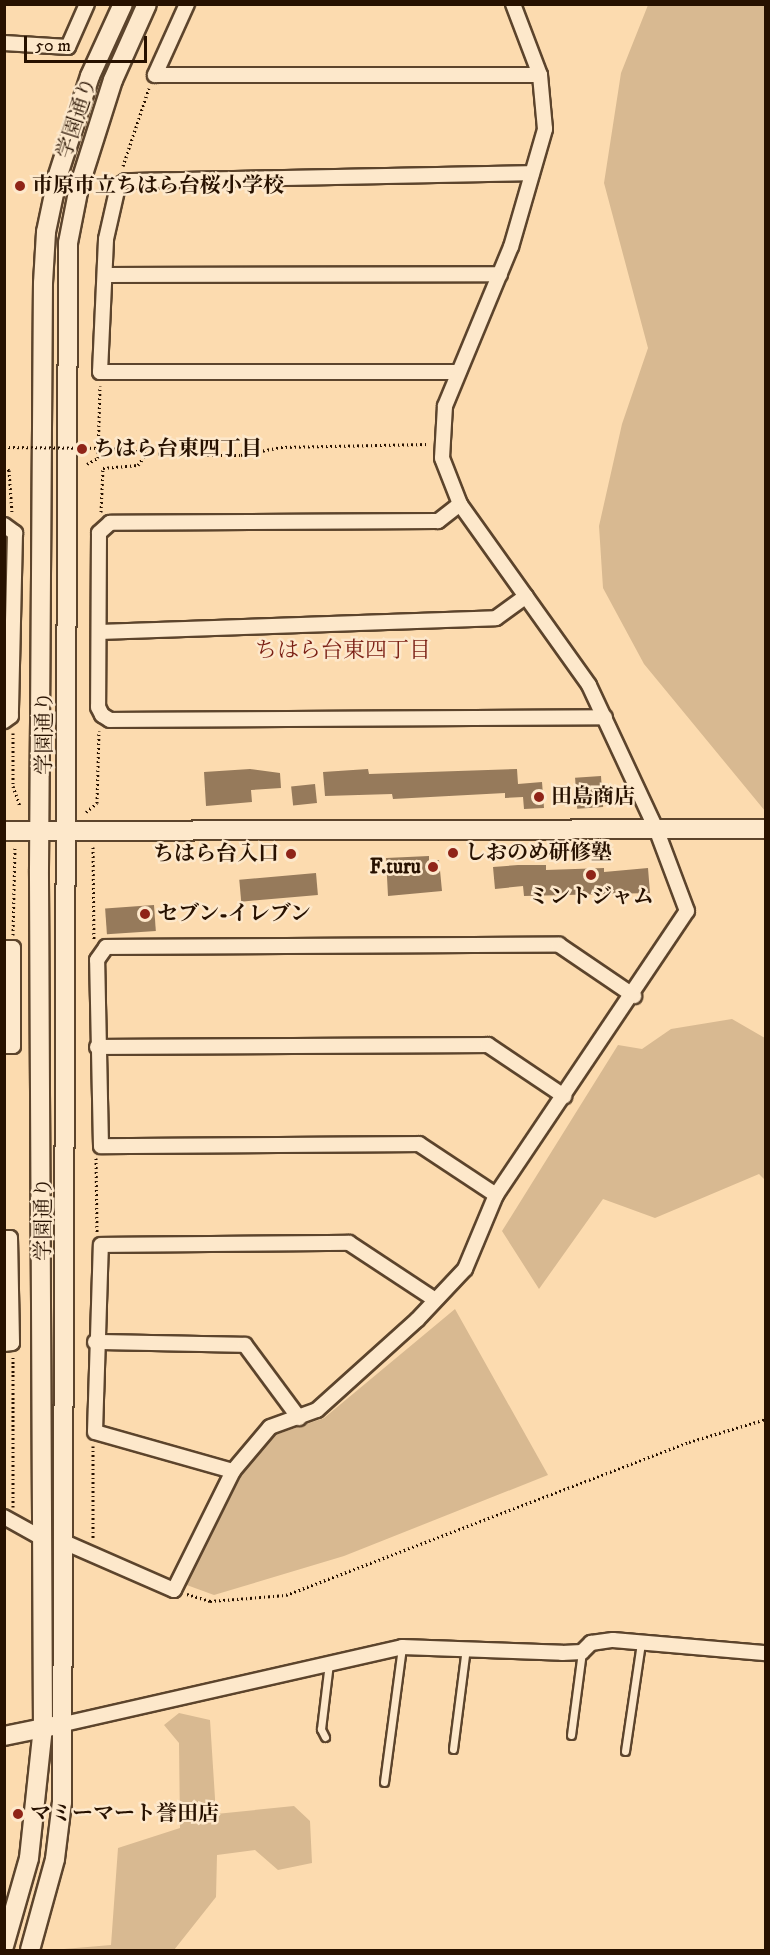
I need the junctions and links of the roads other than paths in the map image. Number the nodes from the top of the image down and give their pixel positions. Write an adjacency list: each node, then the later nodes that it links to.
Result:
1 (87, 4): 6 (street)
2 (123, 4): 21 (street, 学園通り)
3 (147, 4): 22 (street, 学園通り)
4 (187, 4): 7 (street)
5 (513, 4): 7 (street)
6 (4, 43)
7 (540, 75): 8 (street)
8 (532, 173): 9 (street); 10 (street)
9 (500, 274): 10 (street); 11 (street)
10 (105, 275): 11 (street)
11 (457, 372): 12 (street)
12 (460, 504): 14 (street); 16 (street)
13 (7, 525): 15 (street)
14 (526, 596): 16 (street); 17 (street)
15 (9, 622): 18 (street)
16 (99, 632): 17 (street)
17 (605, 717): 23 (street)
18 (6, 720)
19 (765, 829): 23 (street)
20 (10, 831): 21 (street)
21 (39, 831): 22 (street); 37 (street, 学園通り)
22 (68, 831): 23 (street); 38 (street, 学園通り)
23 (657, 831): 25 (street)
24 (9, 948): 26 (street)
25 (634, 996): 27 (street); 28 (street)
26 (4, 1046)
27 (97, 1047): 28 (street); 29 (street)
28 (564, 1096): 29 (street)
29 (496, 1195): 31 (street)
30 (4, 1238): 33 (street)
31 (434, 1299): 32 (street); 34 (street)
32 (95, 1342): 34 (street); 35 (street)
33 (8, 1343)
34 (299, 1418): 35 (street)
35 (233, 1471): 38 (street)
36 (9, 1519): 37 (street)
37 (40, 1537): 46 (street, 学園通り)
38 (64, 1542): 45 (street, 学園通り)
39 (641, 1643): 42 (street); 43 (street); 51 (lane)
40 (402, 1647): 41 (street); 44 (street); 52 (lane)
41 (466, 1648): 42 (street); 50 (lane)
42 (582, 1652): 48 (lane)
43 (765, 1653)
44 (329, 1661): 45 (street); 49 (lane)
45 (63, 1724): 46 (street); 54 (street, 学園通り)
46 (43, 1728): 47 (street); 53 (street, 学園通り)
47 (4, 1736)
48 (571, 1736)
49 (325, 1737)
50 (453, 1749)
51 (625, 1751)
52 (384, 1782)
53 (4, 1946)
54 (30, 1950)

